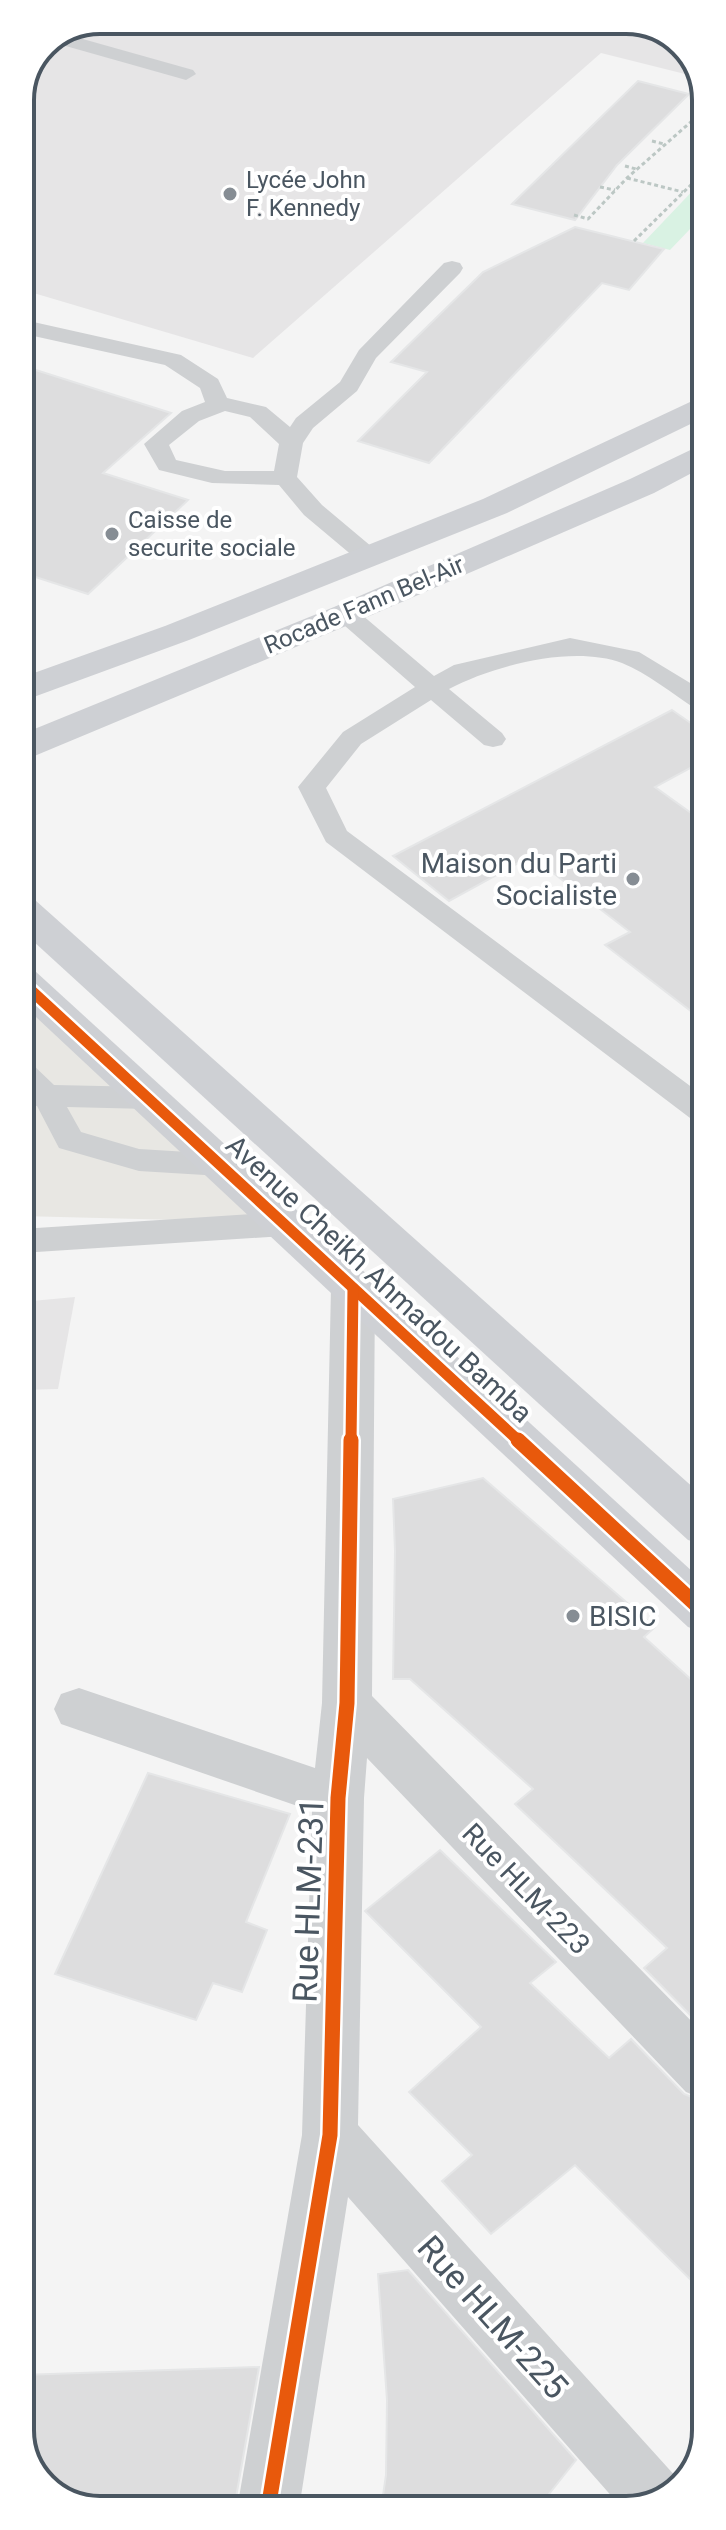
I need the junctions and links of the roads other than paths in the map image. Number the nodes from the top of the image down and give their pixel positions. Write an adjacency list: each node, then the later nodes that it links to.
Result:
1 (70, 42): 2 (lane)
2 (186, 74)
3 (452, 268): 7 (lane)
4 (34, 329): 5 (lane)
5 (218, 404): 7 (lane); 9 (lane)
6 (692, 411): 10 (street, Rocade Fann Bel-Air)
7 (291, 443): 9 (lane)
8 (692, 460): 11 (street, Rocade Fann Bel-Air)
9 (285, 478): 10 (lane)
10 (369, 557): 12 (street, Rocade Fann Bel-Air)
11 (346, 614): 13 (lane); 16 (street, Rocade Fann Bel-Air)
12 (34, 686)
13 (432, 688): 14 (lane); 15 (lane); 21 (lane)
14 (692, 695)
15 (493, 739)
16 (34, 744)
17 (34, 921): 26 (street, Avenue Cheikh Ahmadou Bamba)
18 (34, 993): 20 (street, Avenue Cheikh Ahmadou Bamba)
19 (34, 1095): 20 (lane); 22 (lane)
20 (148, 1098): 22 (street, Avenue Cheikh Ahmadou Bamba)
21 (692, 1103)
22 (221, 1165): 23 (street, Avenue Cheikh Ahmadou Bamba)
23 (284, 1224): 24 (lane); 25 (street, Avenue Cheikh Ahmadou Bamba)
24 (34, 1240)
25 (353, 1288): 27 (street, Avenue Cheikh Ahmadou Bamba); 28 (street, Rue HLM-231)
26 (692, 1514)
27 (692, 1601)
28 (347, 1703): 30 (street, Rue HLM-231); 31 (street, Rue HLM-223)
29 (79, 1709): 30 (street)
30 (338, 1798): 32 (street, Rue HLM-231)
31 (692, 2060)
32 (330, 2135): 33 (street, Rue HLM-225); 34 (street, Rue HLM-231)
33 (648, 2492)
34 (270, 2496)

